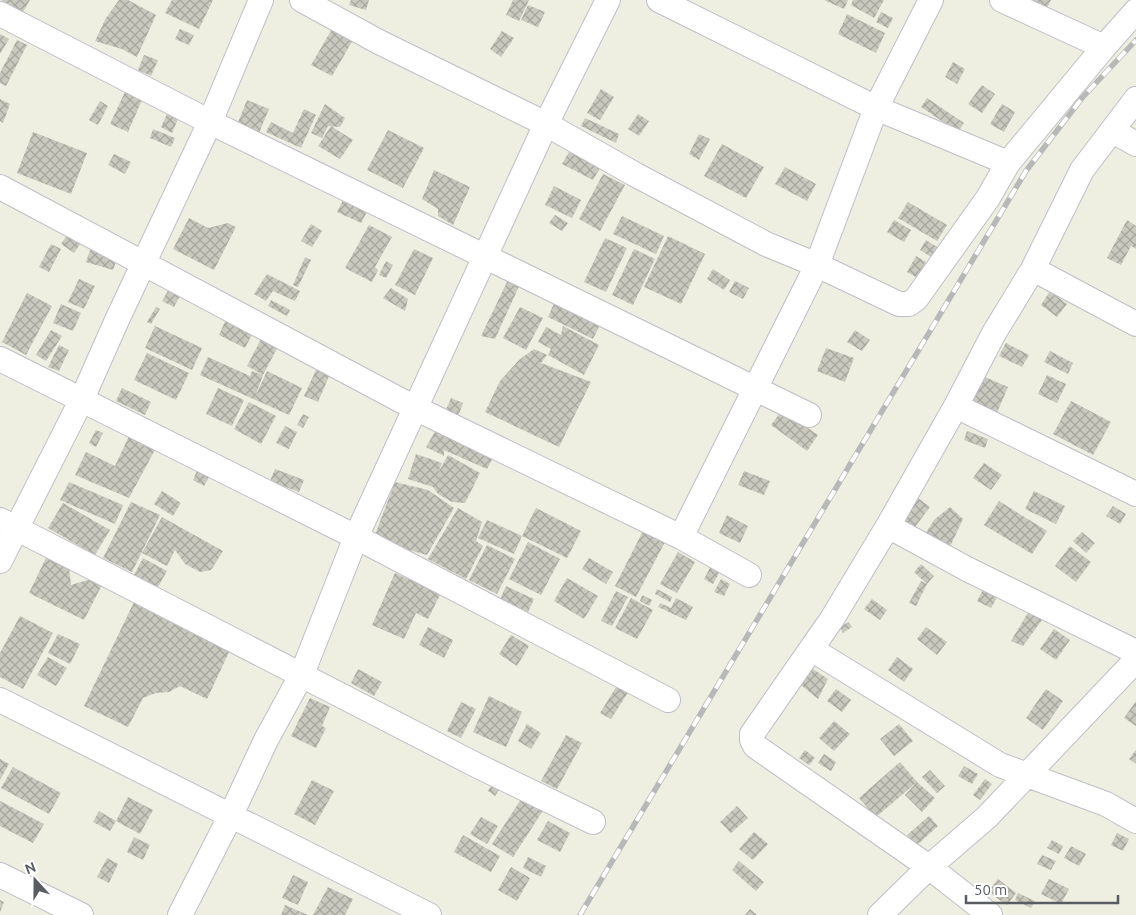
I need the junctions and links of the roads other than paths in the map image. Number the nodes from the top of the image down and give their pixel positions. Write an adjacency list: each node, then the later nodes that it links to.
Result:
1 (261, 0): 12 (street)
2 (302, 0): 13 (street)
3 (608, 0): 13 (street)
4 (660, 0): 11 (street)
5 (931, 0): 11 (street)
6 (1002, 0): 9 (street)
7 (1136, 11): 9 (street)
8 (0, 14): 12 (street)
9 (1104, 47): 16 (street)
10 (1136, 98): 14 (street)
11 (876, 108): 16 (street); 20 (street)
12 (210, 122): 18 (street); 19 (street)
13 (546, 124): 18 (street); 20 (street)
14 (1113, 130): 15 (street); 21 (street)
15 (1136, 144)
16 (1008, 163): 20 (street)
17 (0, 187): 19 (street)
18 (487, 256): 24 (street); 27 (street)
19 (144, 263): 25 (street); 27 (street)
20 (817, 265): 24 (street)
21 (1033, 269): 22 (street); 26 (street)
22 (1136, 324)
23 (0, 359): 25 (street)
24 (756, 388): 28 (street); 33 (street)
25 (82, 399): 30 (street); 32 (street)
26 (956, 406): 29 (street); 31 (street)
27 (416, 408): 32 (street); 33 (street)
28 (809, 415)
29 (1136, 494)
30 (9, 524): 34 (street); 39 (street)
31 (888, 526): 36 (street); 37 (street)
32 (356, 536): 39 (street); 41 (street)
33 (682, 536): 35 (street)
34 (0, 561)
35 (749, 574)
36 (811, 649): 42 (street); 46 (street)
37 (1136, 652)
38 (1136, 660): 42 (street)
39 (302, 674): 43 (street); 45 (street)
40 (0, 700): 43 (street)
41 (668, 700)
42 (1028, 777): 44 (street); 46 (street)
43 (231, 815): 49 (street); 50 (street)
44 (1136, 821)
45 (593, 822)
46 (930, 867): 51 (street); 52 (street)
47 (0, 875): 48 (street)
48 (81, 915)
49 (180, 915)
50 (429, 915)
51 (880, 915)
52 (990, 915)

